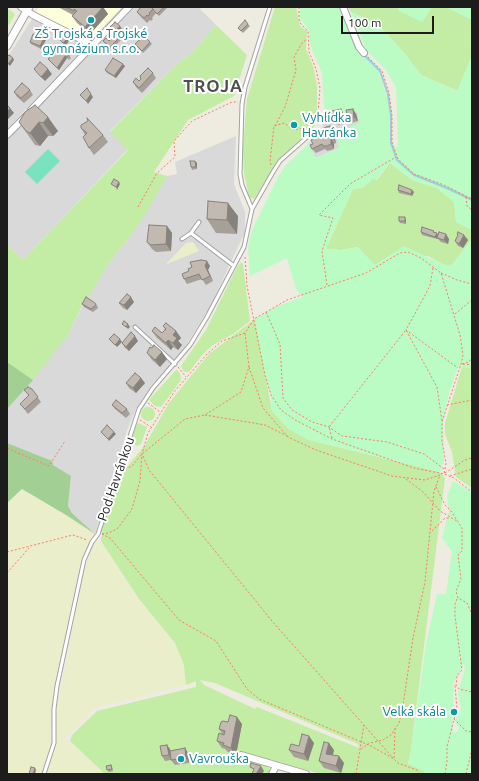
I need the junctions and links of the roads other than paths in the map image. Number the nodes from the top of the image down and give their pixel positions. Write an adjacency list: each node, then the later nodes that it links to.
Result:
1 (129, 7): 6 (street)
2 (270, 7): 10 (lane)
3 (344, 7): 7 (street)
4 (26, 8): 5 (street); 6 (street)
5 (7, 46)
6 (92, 46): 9 (street)
7 (364, 53)
8 (314, 131): 10 (lane, Pod Havránkou)
9 (7, 135)
10 (252, 209): 14 (lane, Pod Havránkou)
11 (199, 222): 12 (lane)
12 (191, 233): 13 (lane); 14 (lane)
13 (182, 239)
14 (234, 266): 16 (lane, Pod Havránkou)
15 (135, 326): 16 (lane)
16 (175, 364): 19 (lane, Pod Havránkou)
17 (241, 755): 18 (street)
18 (276, 766): 20 (street); 21 (street)
19 (44, 774)
20 (272, 774)
21 (306, 774)

